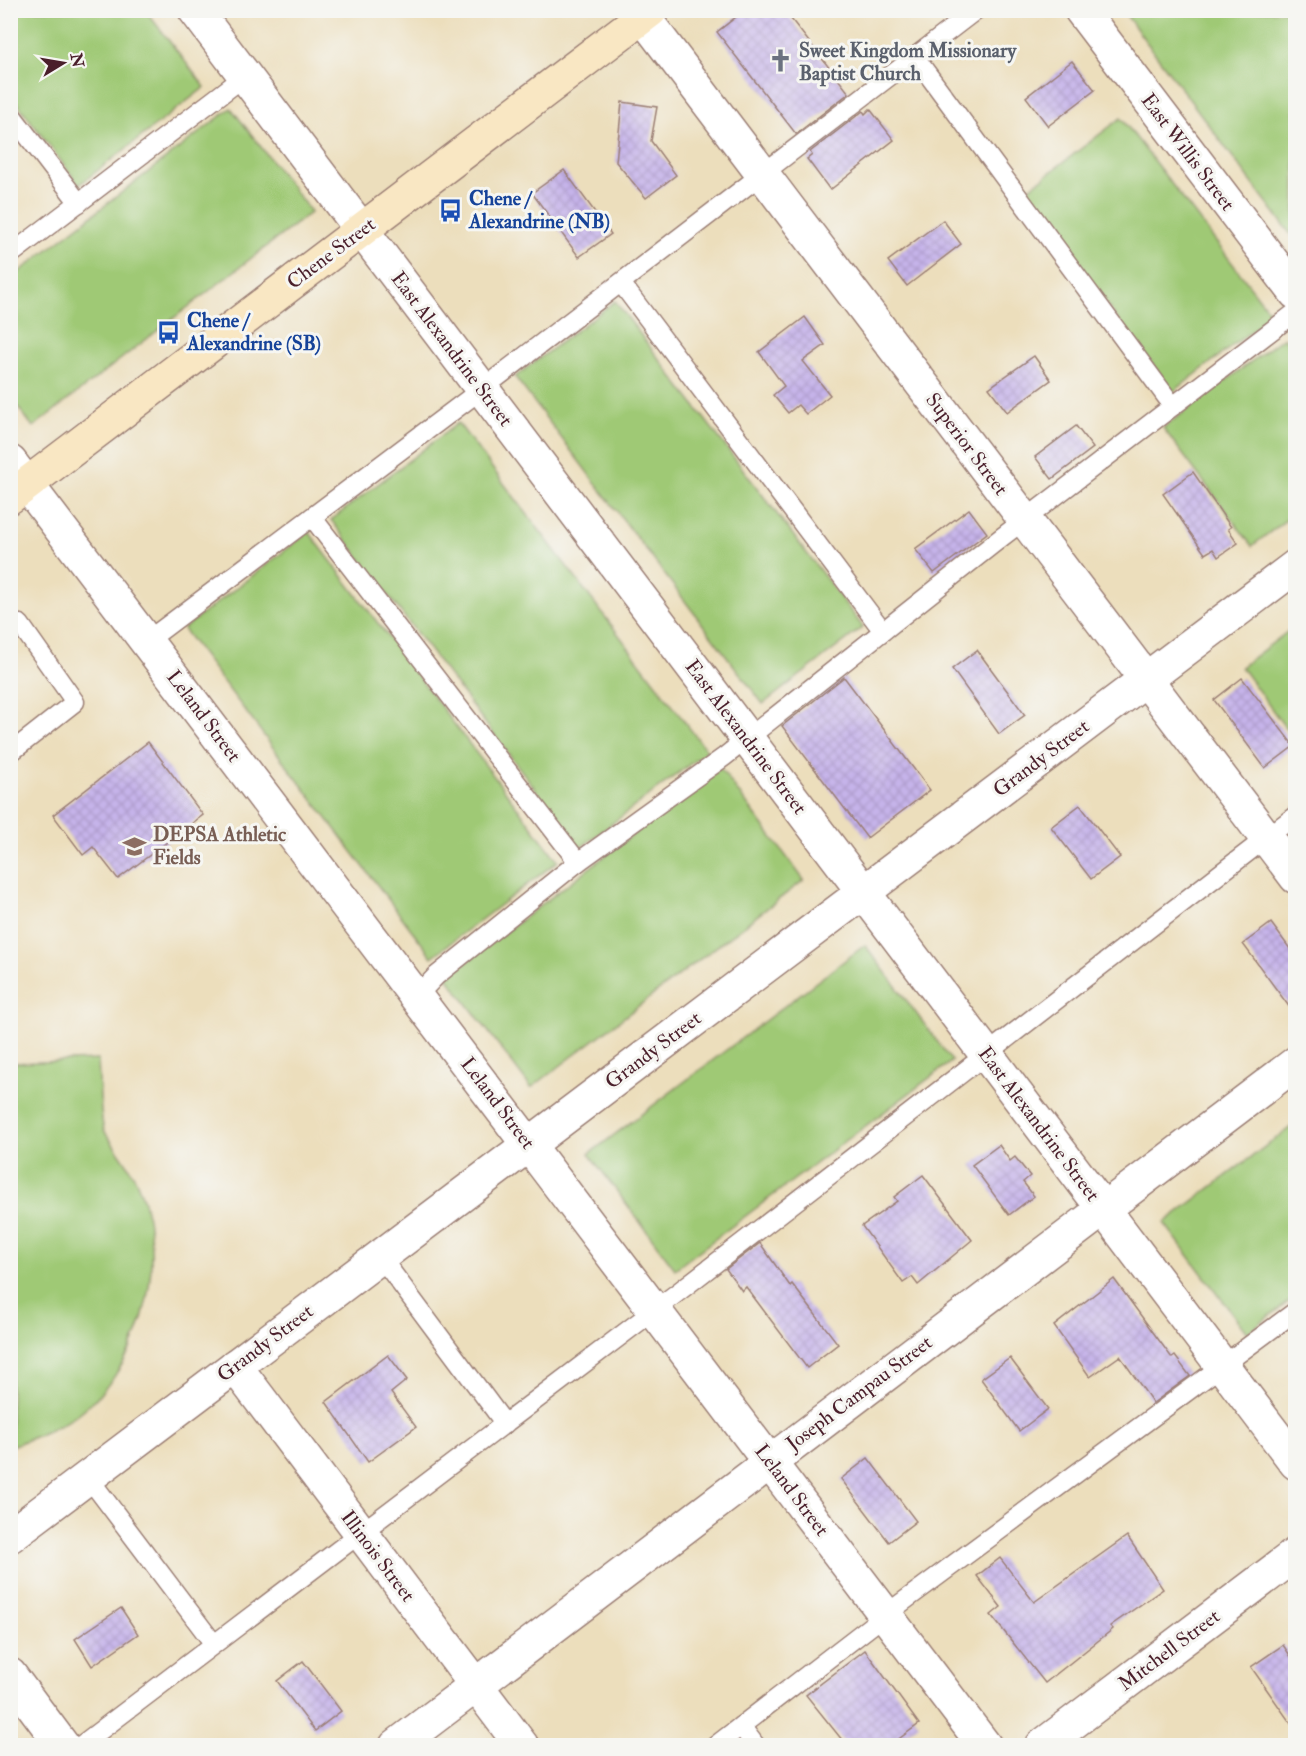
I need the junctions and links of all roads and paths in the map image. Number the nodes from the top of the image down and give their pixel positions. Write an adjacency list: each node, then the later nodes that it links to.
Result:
1 (195, 10): 6 (street, East Alexandrine Street)
2 (976, 10): 5 (lane)
3 (1081, 10): 13 (street, East Willis Street)
4 (644, 13): 8 (street, Superior Street); 10 (street, Chene Street)
5 (915, 57): 8 (lane); 16 (lane)
6 (245, 76): 9 (lane); 10 (street, East Alexandrine Street)
7 (10, 113): 9 (lane)
8 (762, 174): 12 (lane); 19 (street, Superior Street)
9 (79, 203): 11 (lane)
10 (362, 230): 15 (street, East Alexandrine Street); 17 (street, Chene Street)
11 (10, 255)
12 (621, 283): 15 (lane); 21 (lane)
13 (1296, 293)
14 (1296, 312): 16 (lane)
15 (482, 389): 18 (lane); 25 (street, East Alexandrine Street)
16 (1173, 406): 19 (lane)
17 (16, 481): 23 (street, Leland Street)
18 (312, 517): 23 (lane); 29 (lane)
19 (1025, 521): 21 (lane); 24 (street, Superior Street)
20 (1296, 566): 24 (street, Grandy Street)
21 (884, 631): 25 (lane)
22 (10, 632): 26 (lane)
23 (147, 641): 32 (street, Leland Street)
24 (1145, 680): 28 (street, Superior Street); 31 (street, Grandy Street)
25 (747, 739): 29 (lane); 31 (street, East Alexandrine Street)
26 (10, 753)
27 (1296, 815): 28 (lane)
28 (1266, 838): 30 (street, Superior Street); 33 (lane)
29 (578, 862): 32 (lane)
30 (1296, 877)
31 (864, 892): 33 (street, East Alexandrine Street); 35 (street, Grandy Street)
32 (417, 996): 35 (street, Leland Street)
33 (986, 1054): 36 (street, East Alexandrine Street); 38 (lane)
34 (1296, 1063): 36 (street, Joseph Campau Street)
35 (529, 1143): 37 (street, Grandy Street); 38 (street, Leland Street)
36 (1103, 1209): 41 (street, East Alexandrine Street); 43 (street, Joseph Campau Street)
37 (380, 1256): 40 (street, Grandy Street); 42 (lane)
38 (656, 1310): 42 (lane); 43 (street, Leland Street)
39 (1296, 1311): 41 (lane)
40 (235, 1366): 45 (street, Grandy Street); 46 (street, Illinois Street)
41 (1222, 1367): 44 (street, East Alexandrine Street); 49 (lane)
42 (504, 1424): 46 (lane)
43 (770, 1460): 49 (street, Leland Street); 52 (street, Joseph Campau Street)
44 (1296, 1463)
45 (88, 1477): 47 (street, Grandy Street); 50 (lane)
46 (361, 1533): 50 (lane); 52 (street, Illinois Street)
47 (10, 1536)
48 (1296, 1554): 61 (street, Mitchell Street)
49 (885, 1615): 53 (lane); 60 (street, Leland Street)
50 (214, 1644): 55 (lane)
51 (10, 1675): 54 (street)
52 (476, 1685): 56 (street, Joseph Campau Street); 57 (street, Illinois Street)
53 (741, 1725): 58 (lane); 59 (lane)
54 (63, 1746)
55 (80, 1746)
56 (396, 1746)
57 (522, 1746)
58 (715, 1746)
59 (756, 1746)
60 (985, 1746)
61 (1042, 1746)

